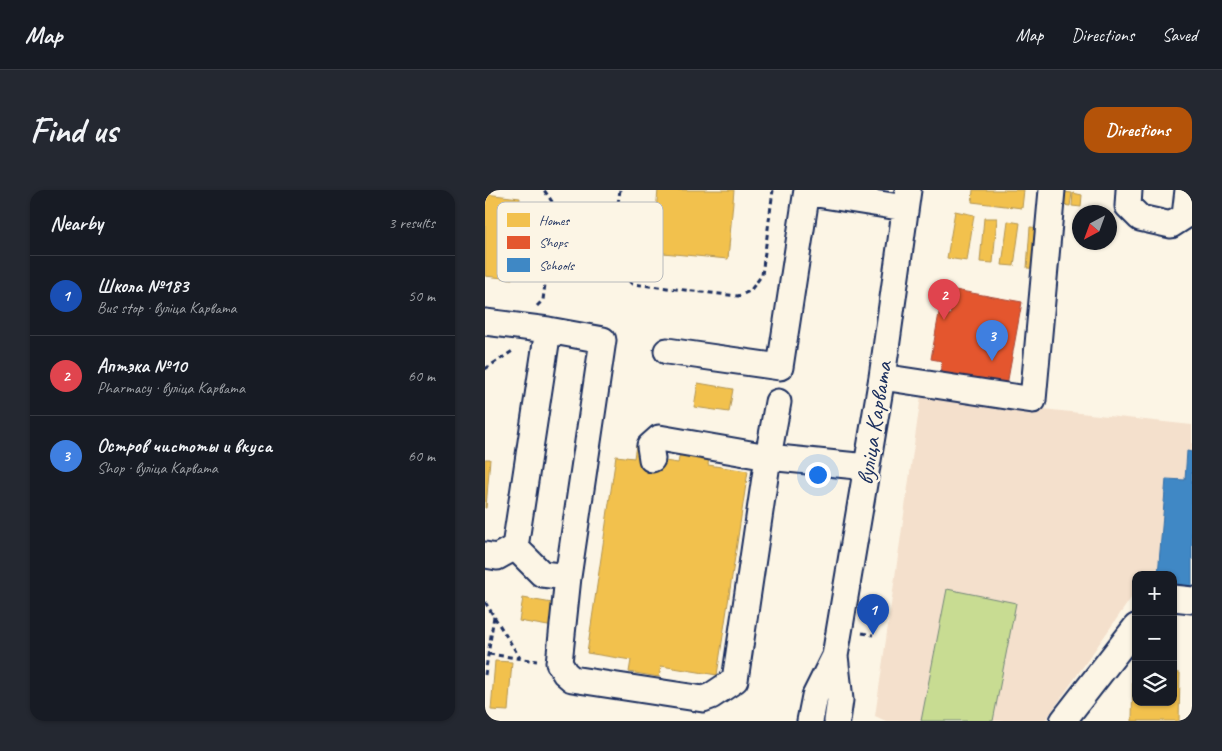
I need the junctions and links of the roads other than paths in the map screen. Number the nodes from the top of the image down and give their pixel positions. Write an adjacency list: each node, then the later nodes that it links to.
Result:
1 (809, 190): 5 (street); 8 (street)
2 (1052, 190): 9 (street)
3 (1129, 190): 4 (street)
4 (1188, 190)
5 (906, 199): 9 (street, вуліца Карвата)
6 (485, 322): 7 (street)
7 (548, 330): 14 (street); 16 (street)
8 (667, 351)
9 (882, 376): 13 (street, вуліца Карвата)
10 (778, 402): 11 (street)
11 (768, 457): 12 (street); 13 (street); 16 (street)
12 (651, 459)
13 (867, 467): 20 (street, вуліца Карвата)
14 (515, 547): 15 (street); 16 (street)
15 (485, 555)
16 (568, 578)
17 (1177, 598): 18 (street)
18 (1192, 600)
19 (1132, 631): 23 (street)
20 (835, 656): 21 (street, вуліца Карвата); 22 (street, вуліца Карвата)
21 (810, 721)
22 (837, 721)
23 (1063, 721)

